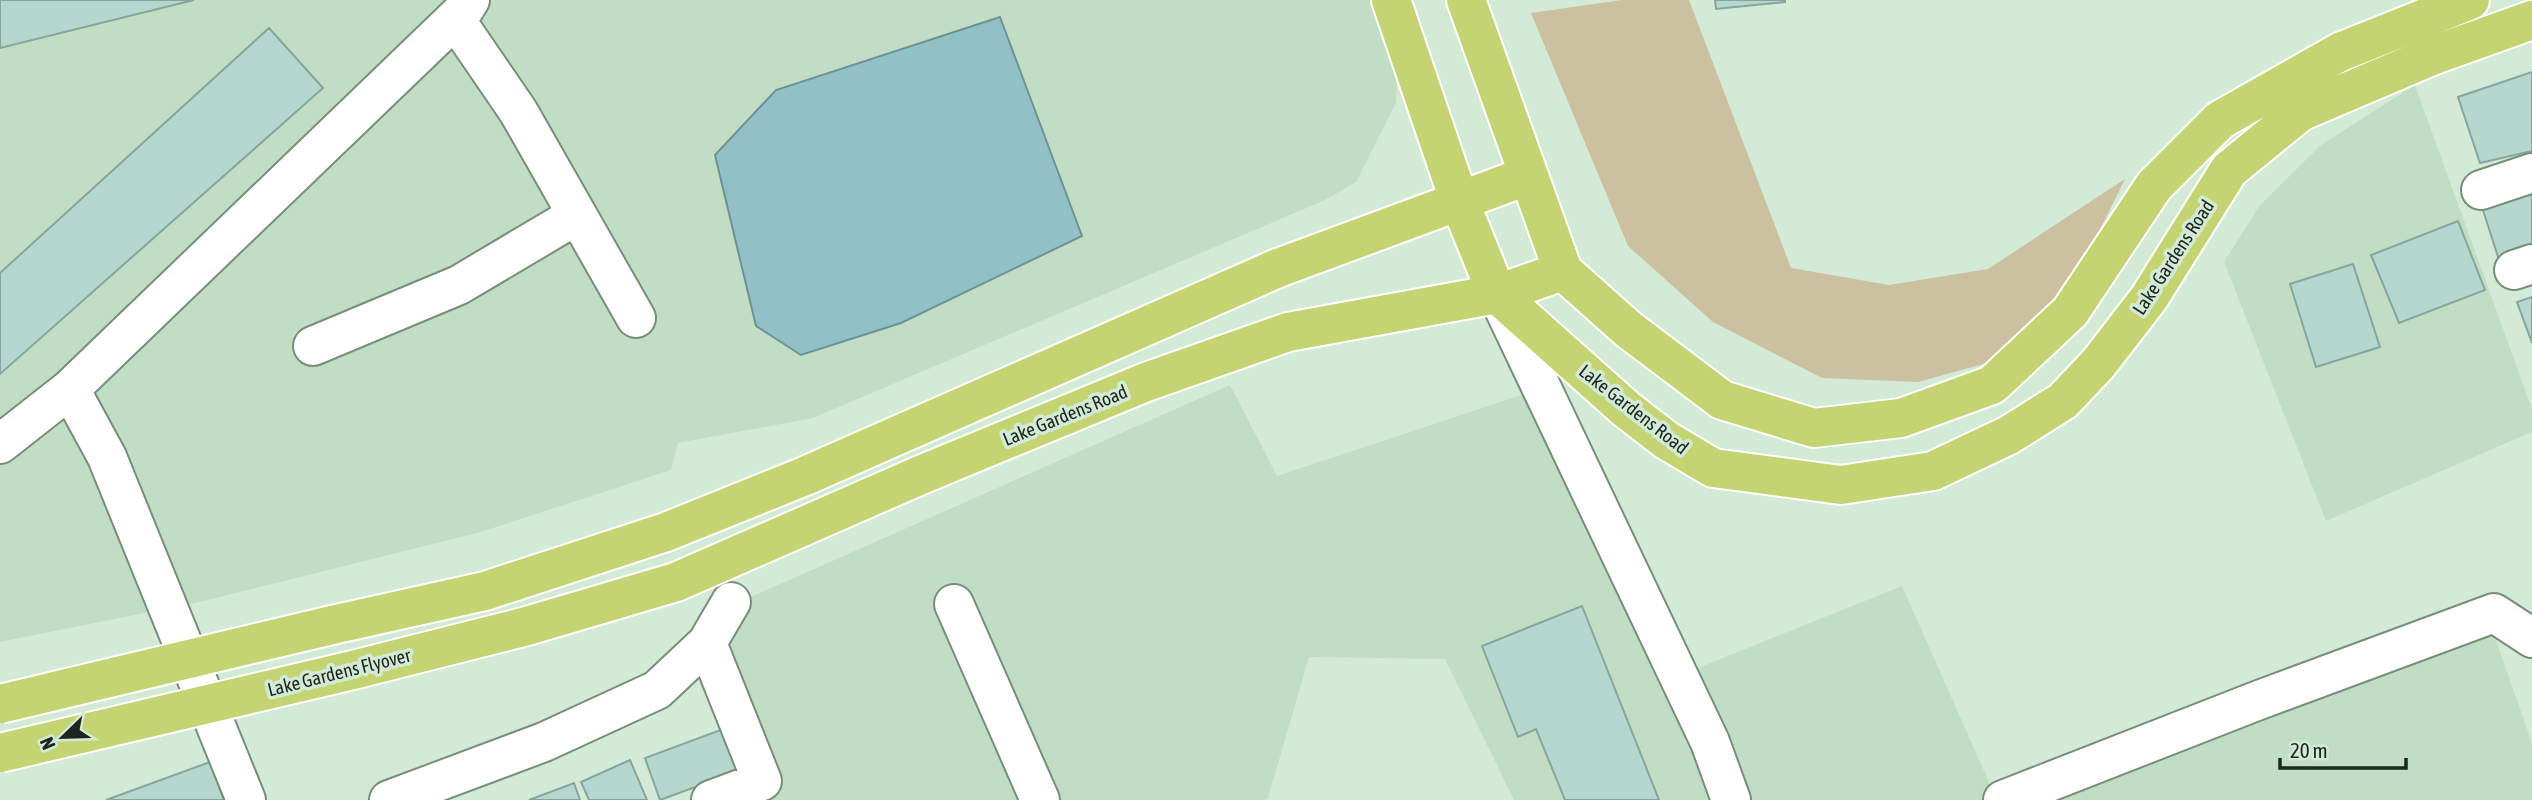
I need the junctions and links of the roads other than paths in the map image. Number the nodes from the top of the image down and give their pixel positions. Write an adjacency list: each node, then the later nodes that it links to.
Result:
1 (1391, 0): 9 (main road)
2 (1466, 0): 7 (main road)
3 (2470, 0): 11 (main road)
4 (462, 9): 10 (street); 15 (street)
5 (2532, 20): 12 (main road, Lake Gardens Road)
6 (2532, 173): 8 (street)
7 (1527, 176): 9 (main road); 11 (main road)
8 (2481, 190)
9 (1461, 203): 12 (main road); 22 (main road, bridge)
10 (577, 215): 13 (street); 14 (street)
11 (1563, 271): 12 (main road)
12 (1497, 293): 17 (main road, Lake Gardens Road); 28 (street)
13 (636, 318)
14 (313, 346)
15 (70, 389): 16 (street); 24 (street)
16 (0, 444)
17 (676, 582): 23 (main road, Lake Gardens Flyover, bridge)
18 (731, 602): 21 (street)
19 (954, 604): 27 (street)
20 (2532, 638): 29 (street)
21 (707, 643): 25 (street); 26 (street)
22 (0, 704)
23 (0, 753)
24 (246, 800)
25 (389, 800)
26 (711, 800)
27 (1040, 800)
28 (1731, 800)
29 (2003, 800)

